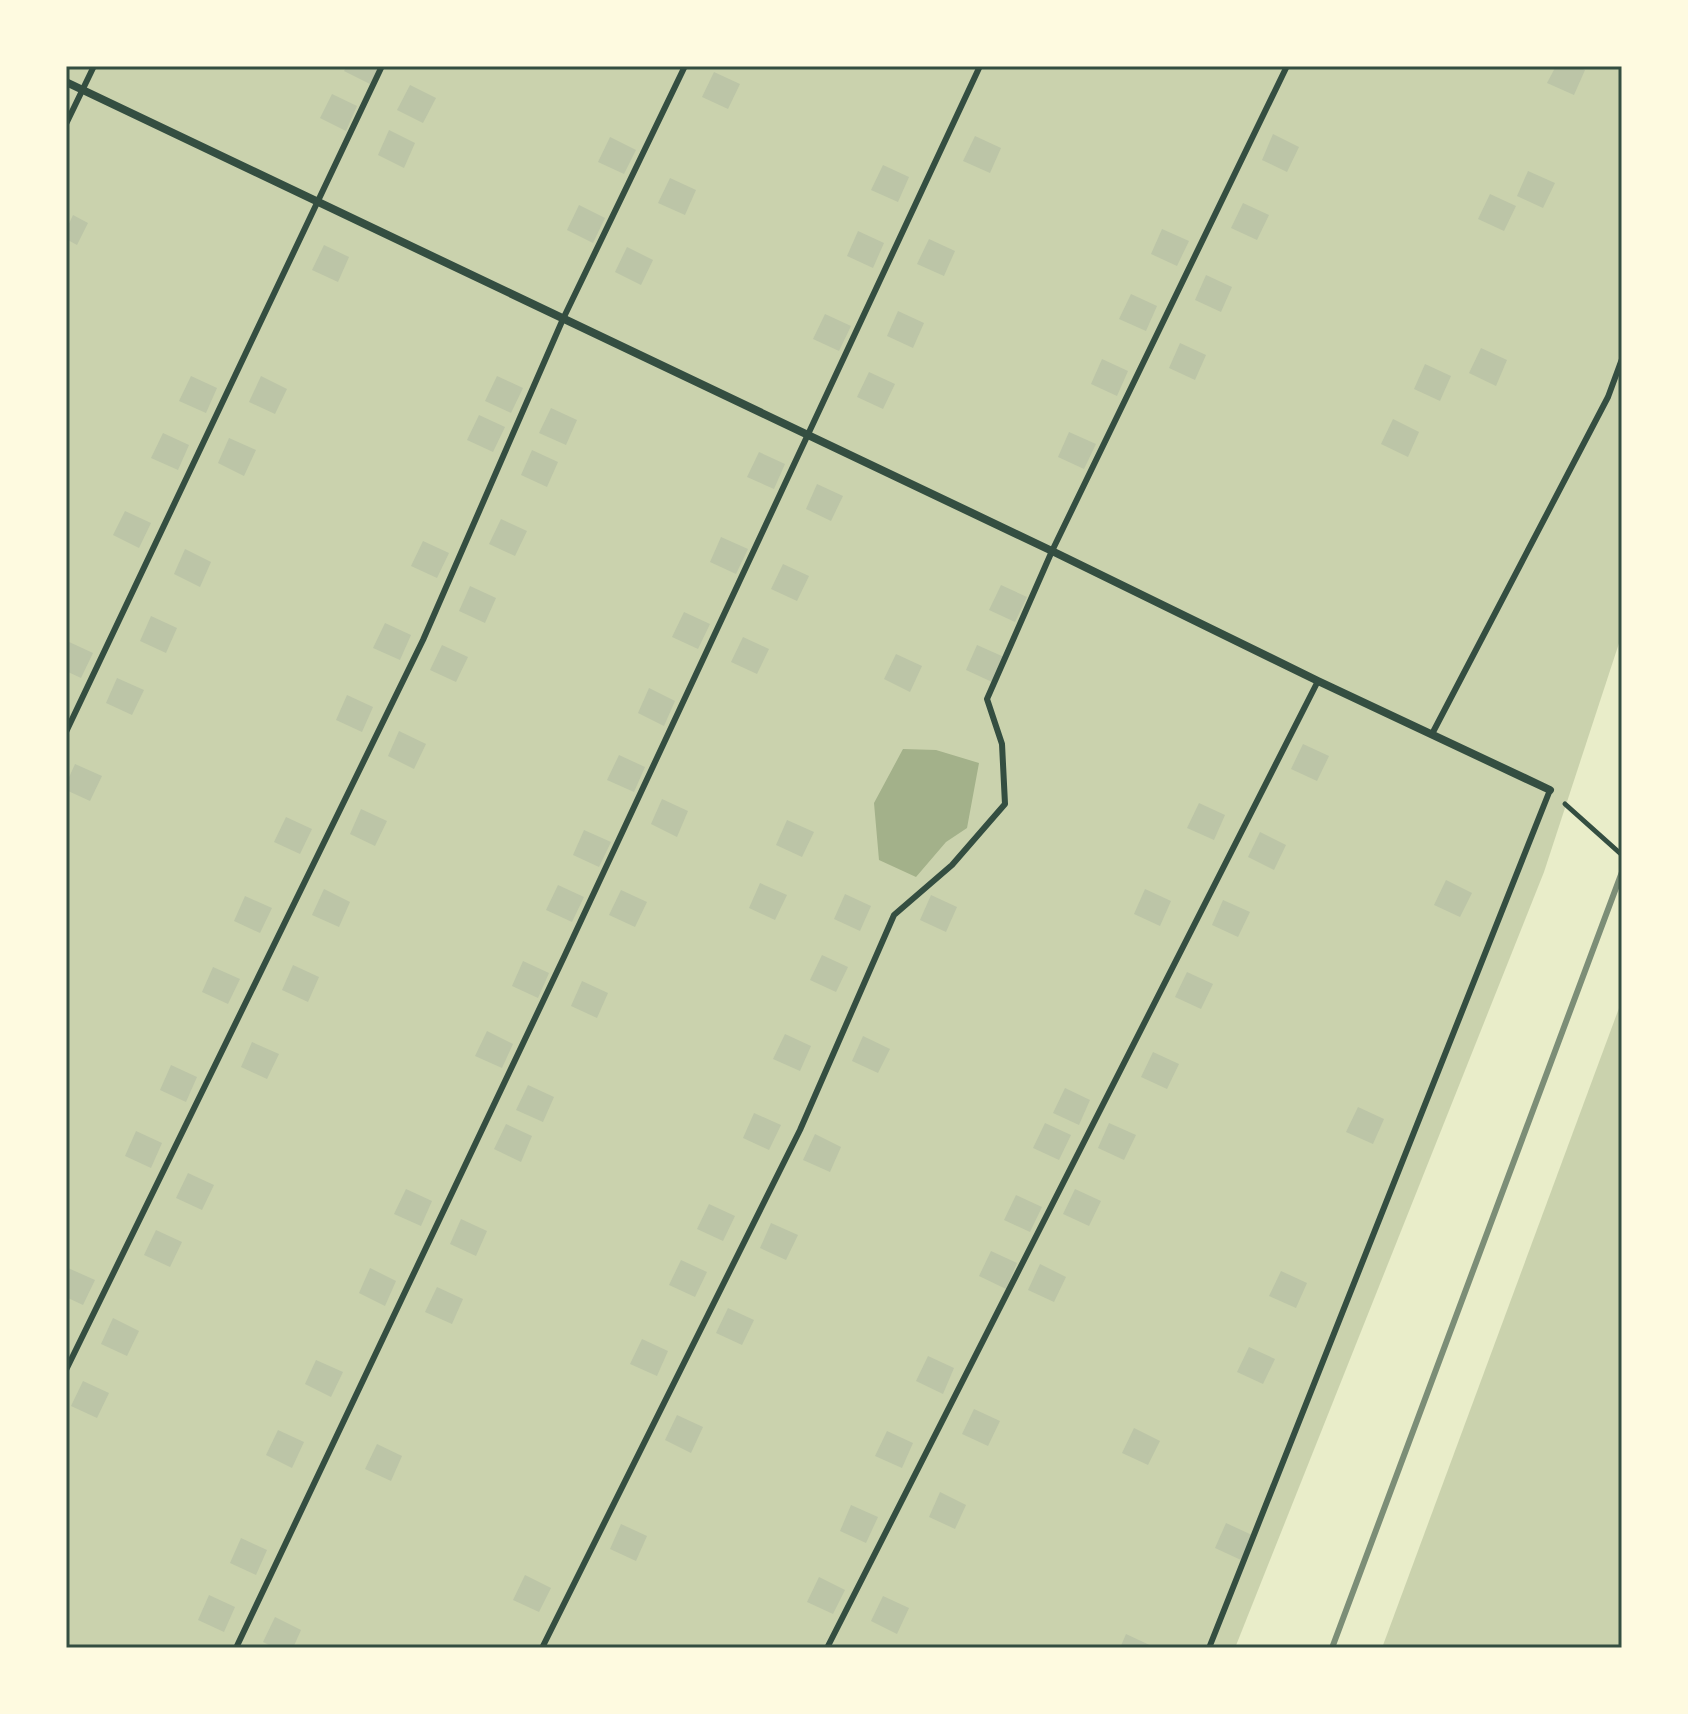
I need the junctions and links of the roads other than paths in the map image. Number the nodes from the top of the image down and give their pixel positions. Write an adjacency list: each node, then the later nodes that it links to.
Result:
1 (94, 66): 7 (lane)
2 (382, 66): 9 (lane)
3 (685, 66): 10 (lane)
4 (980, 66): 12 (lane)
5 (1287, 66): 13 (lane)
6 (66, 82): 7 (street)
7 (83, 91): 8 (lane); 9 (street)
8 (66, 124)
9 (319, 202): 10 (street); 15 (lane)
10 (563, 319): 12 (street); 18 (lane)
11 (1622, 359): 16 (lane)
12 (808, 435): 13 (street); 19 (lane)
13 (1052, 551): 14 (street); 20 (lane)
14 (1318, 681): 16 (street); 21 (lane)
15 (66, 732)
16 (1432, 734): 17 (street)
17 (1550, 790): 22 (lane)
18 (66, 1370)
19 (236, 1648)
20 (542, 1648)
21 (827, 1648)
22 (1209, 1648)

